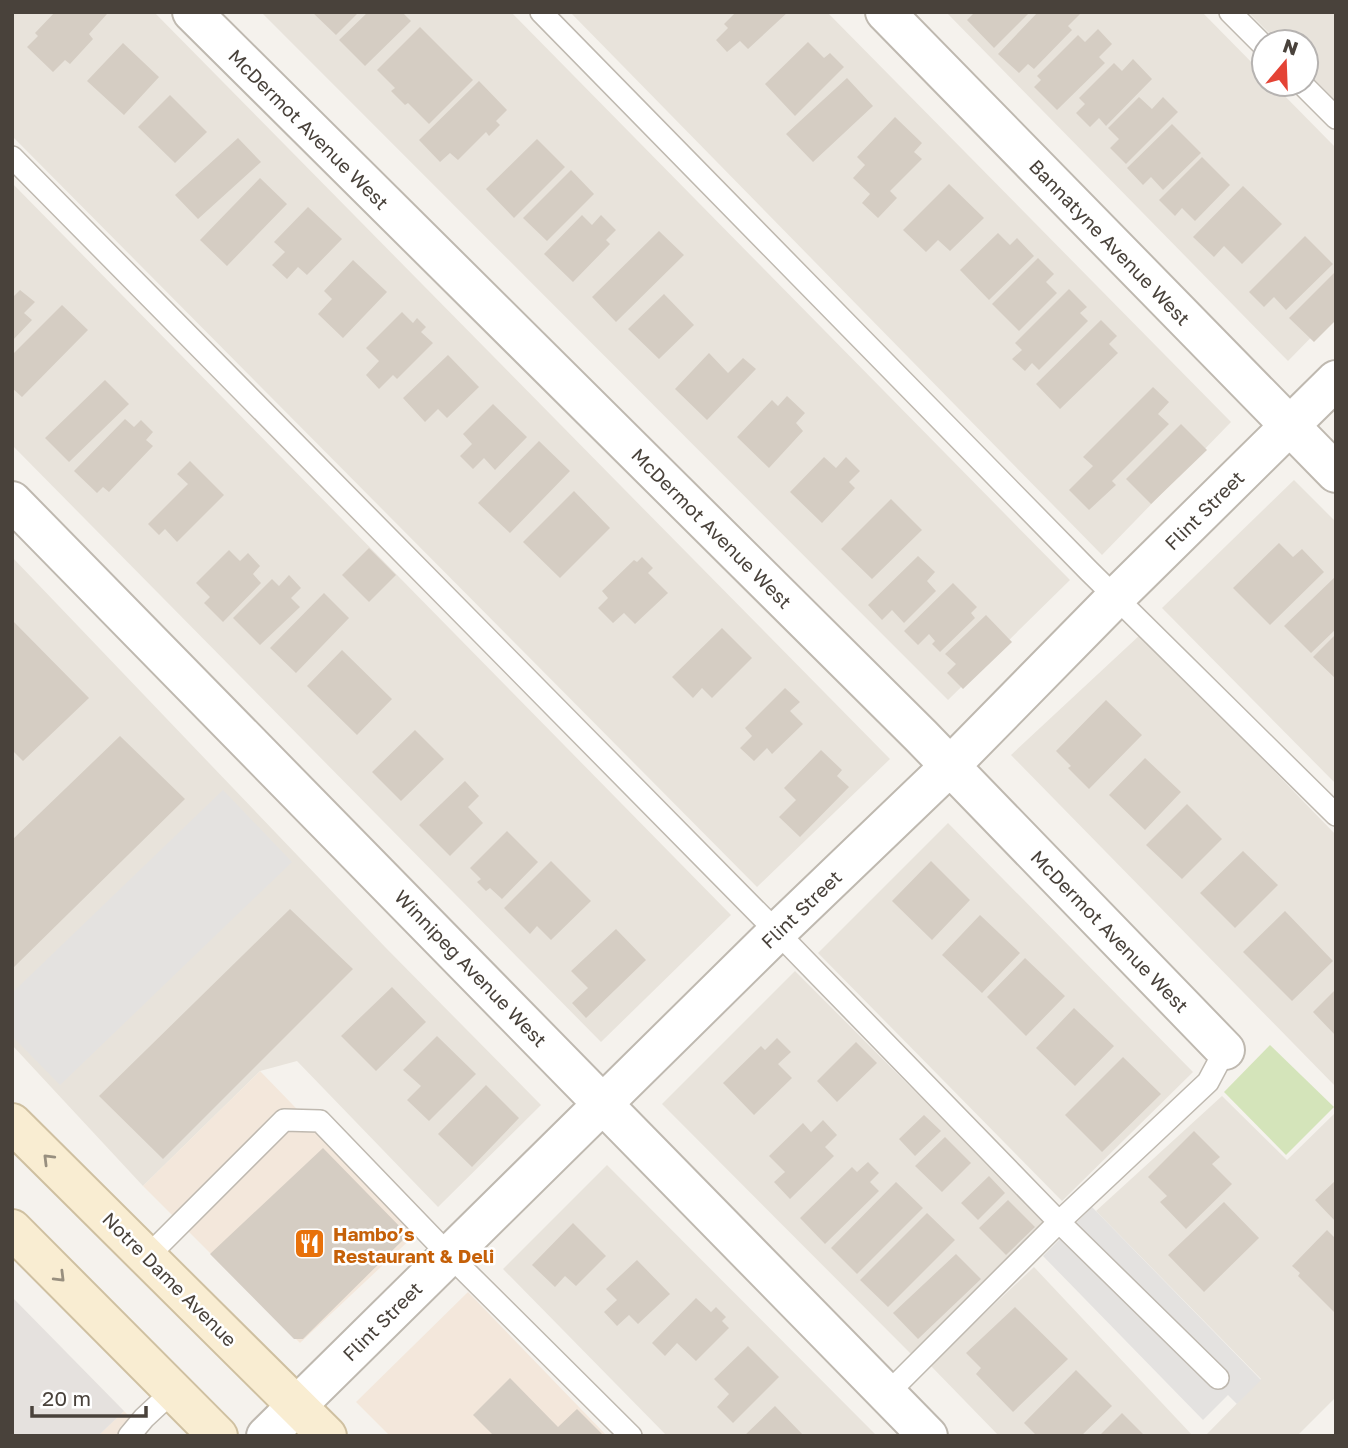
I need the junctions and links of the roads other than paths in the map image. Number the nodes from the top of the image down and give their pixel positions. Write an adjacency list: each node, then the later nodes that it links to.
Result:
1 (192, 12): 14 (street, McDermot Avenue West)
2 (541, 12): 13 (lane)
3 (885, 12): 10 (street, Bannatyne Avenue West)
4 (1230, 12): 5 (lane)
5 (1250, 32)
6 (1316, 98): 7 (lane)
7 (1336, 118)
8 (12, 157): 16 (lane)
9 (1336, 380): 10 (street, Flint Street)
10 (1289, 426): 11 (street, Bannatyne Avenue West); 13 (street, Flint Street)
11 (1336, 472)
12 (12, 501): 18 (street, Winnipeg Avenue West)
13 (1116, 597): 14 (street, Flint Street); 15 (lane)
14 (950, 766): 16 (street, Flint Street); 17 (street, McDermot Avenue West)
15 (1336, 815)
16 (777, 932): 18 (street, Flint Street); 20 (lane)
17 (1225, 1050): 20 (lane)
18 (603, 1104): 22 (street, Flint Street); 26 (street, Winnipeg Avenue West)
19 (12, 1123): 23 (main road, Notre Dame Avenue, one-way to 19)
20 (1059, 1222): 24 (lane); 26 (lane)
21 (12, 1229): 25 (main road, one-way to 25)
22 (449, 1255): 23 (lane); 27 (street, Flint Street); 32 (lane)
23 (148, 1257): 27 (main road, Notre Dame Avenue)
24 (1218, 1378)
25 (173, 1391): 28 (lane); 29 (main road)
26 (887, 1394): 33 (street, Winnipeg Avenue West)
27 (297, 1405): 30 (street, Flint Street); 31 (main road, Notre Dame Avenue)
28 (129, 1436)
29 (218, 1436)
30 (266, 1436)
31 (327, 1436)
32 (631, 1436)
33 (929, 1436)

